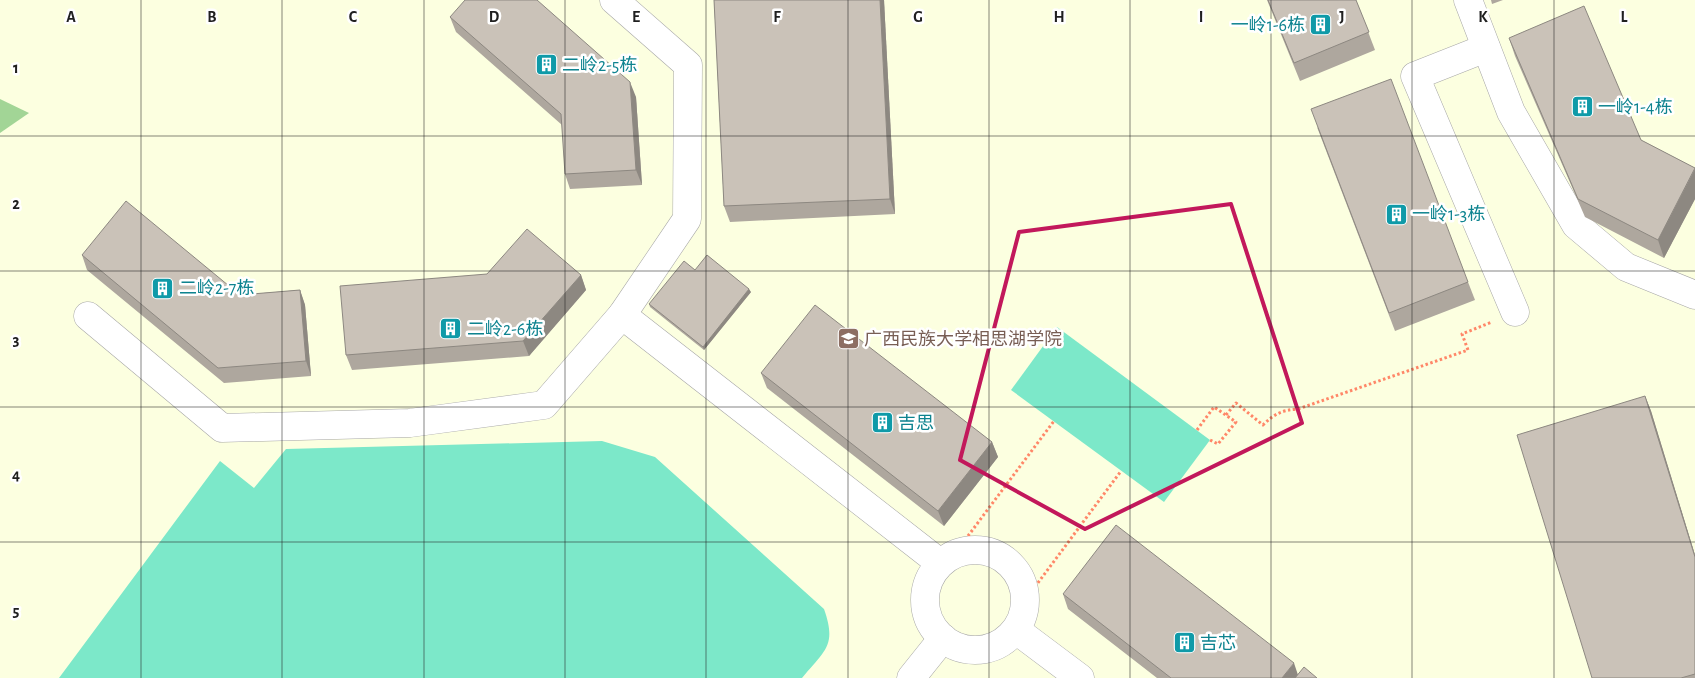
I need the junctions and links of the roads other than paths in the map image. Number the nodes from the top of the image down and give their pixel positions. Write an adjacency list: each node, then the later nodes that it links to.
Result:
1 (614, 0): 6 (lane)
2 (1468, 0): 3 (lane)
3 (1486, 48): 4 (lane); 5 (lane)
4 (1695, 295)
5 (1515, 312)
6 (622, 315): 7 (lane); 8 (lane)
7 (88, 316)
8 (947, 559): 9 (lane); 10 (lane)
9 (1016, 630): 10 (lane); 12 (lane)
10 (943, 638): 11 (lane)
11 (911, 678)
12 (1080, 678)

